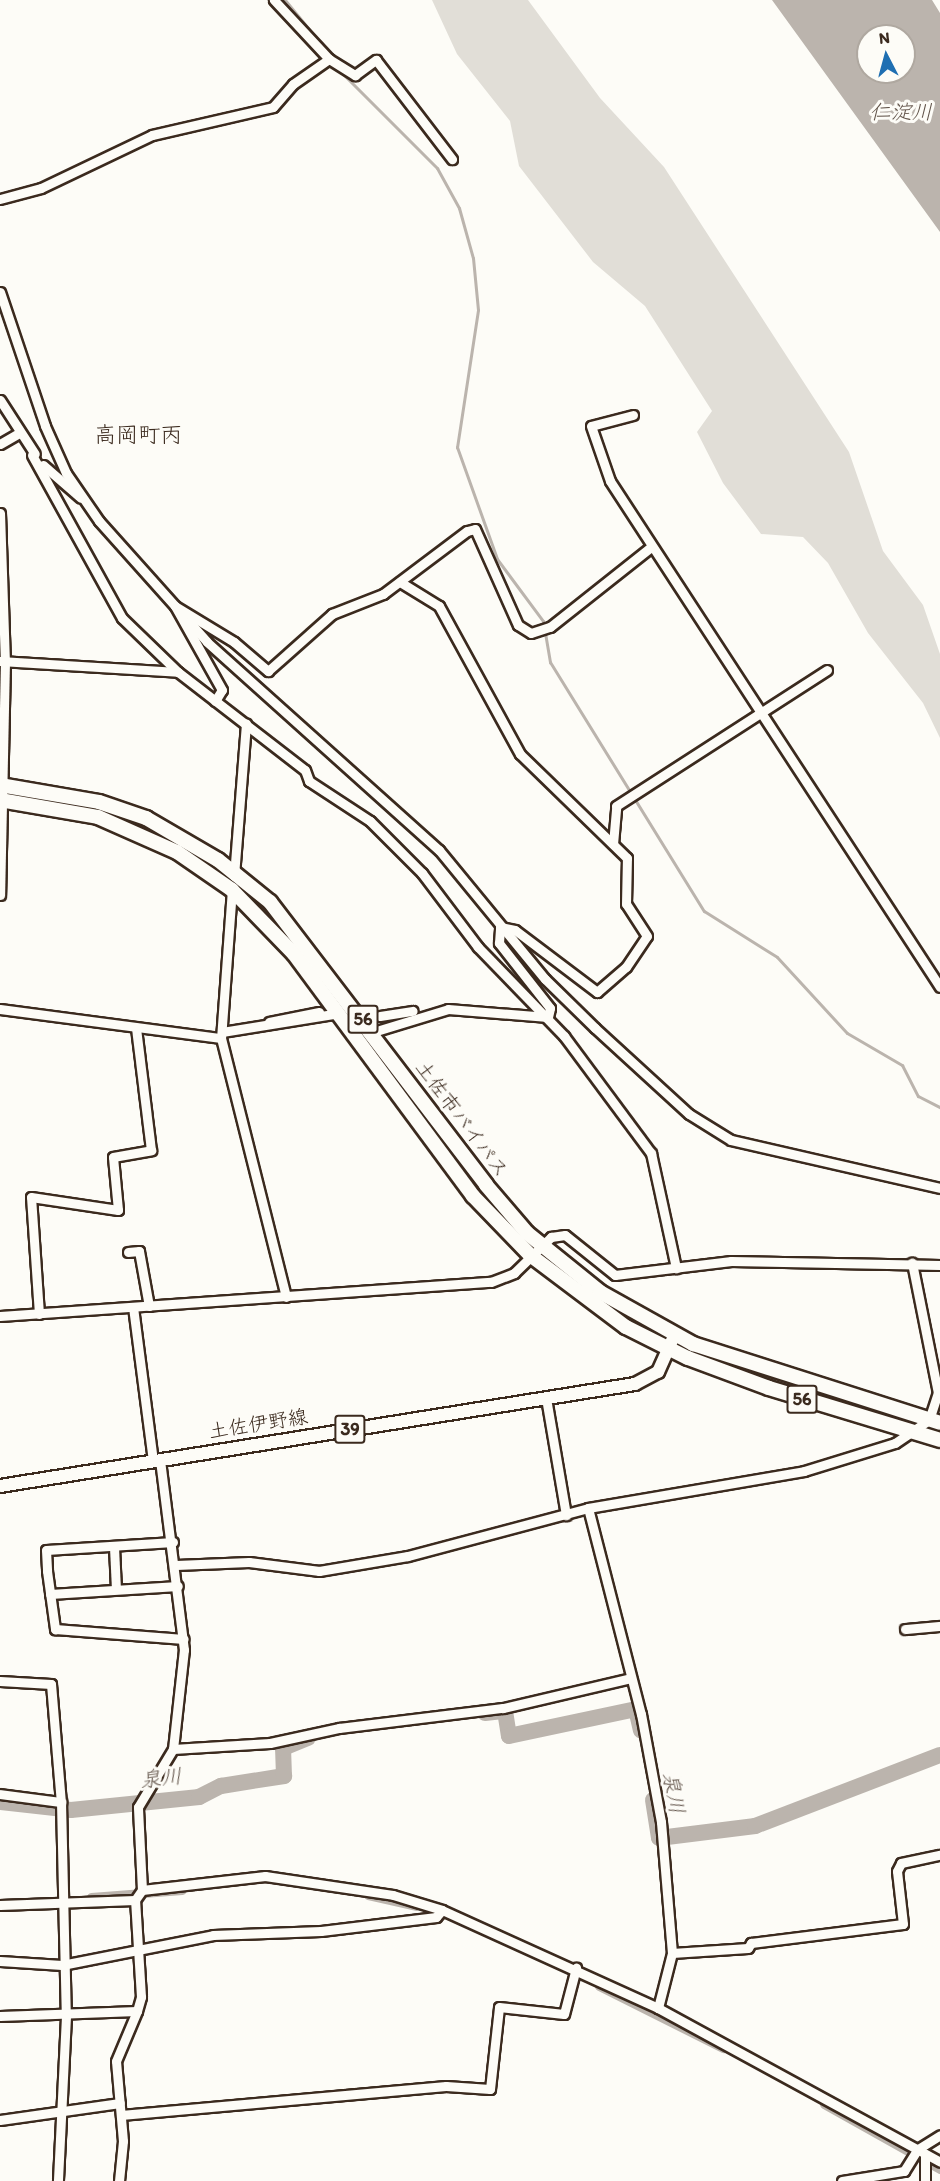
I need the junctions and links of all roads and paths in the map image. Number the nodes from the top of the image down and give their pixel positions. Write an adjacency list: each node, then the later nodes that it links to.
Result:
1 (274, 0): 2 (street)
2 (329, 59): 3 (street); 4 (street)
3 (452, 159)
4 (0, 199)
5 (0, 292): 11 (street)
6 (0, 400): 8 (street)
7 (633, 415): 13 (street)
8 (19, 433): 9 (street); 10 (street)
9 (0, 444)
10 (32, 455): 11 (street); 18 (street)
11 (81, 498): 15 (street)
12 (0, 513): 16 (street)
13 (651, 547): 14 (street); 20 (street)
14 (400, 582): 15 (street); 24 (street)
15 (175, 606): 19 (street); 28 (street)
16 (3, 661): 18 (street); 22 (street)
17 (827, 670): 20 (street)
18 (178, 672): 19 (street)
19 (215, 701): 21 (street)
20 (760, 718): 24 (street); 29 (street)
21 (246, 723): 25 (street); 35 (street)
22 (2, 785): 23 (street); 25 (highway, 土佐市バイパス / 56)
23 (2, 800): 26 (highway, 土佐市バイパス / 56); 27 (street)
24 (613, 844): 28 (street)
25 (235, 873): 26 (street); 38 (highway, 土佐市バイパス / 56)
26 (232, 890): 33 (highway, 土佐市バイパス / 56); 39 (street)
27 (0, 895)
28 (500, 927): 35 (street); 40 (street)
29 (940, 987)
30 (0, 1009): 36 (street)
31 (448, 1009): 34 (street); 35 (street); 38 (street)
32 (319, 1012): 37 (street)
33 (339, 1013): 37 (street); 43 (highway, 土佐市バイパス / 56)
34 (380, 1016)
35 (548, 1017): 46 (street)
36 (136, 1028): 39 (street); 50 (street)
37 (253, 1029): 39 (street)
38 (373, 1032): 41 (highway, 土佐市バイパス / 56)
39 (221, 1035): 47 (street)
40 (940, 1188)
41 (540, 1245): 43 (street); 46 (street); 52 (highway, 土佐市バイパス / 56)
42 (128, 1252): 48 (street)
43 (530, 1255): 47 (street); 53 (highway, 土佐市バイパス / 56)
44 (912, 1263): 45 (street); 46 (street); 55 (street)
45 (940, 1265)
46 (676, 1268)
47 (286, 1297): 48 (street)
48 (149, 1306): 49 (street)
49 (133, 1307): 50 (street); 58 (street)
50 (39, 1314): 51 (street)
51 (0, 1316)
52 (674, 1336): 53 (main road, 土佐伊野線 / 39); 55 (highway, 土佐市バイパス / 56)
53 (667, 1349): 54 (main road, 土佐伊野線 / 39); 56 (highway, 土佐市バイパス / 56)
54 (546, 1398): 58 (main road, 土佐伊野線 / 39); 61 (street)
55 (935, 1421): 56 (street)
56 (916, 1432): 57 (highway, 土佐市バイパス / 56); 60 (street)
57 (940, 1440)
58 (157, 1460): 59 (main road, 土佐伊野線 / 39); 63 (street)
59 (0, 1486)
60 (588, 1508): 61 (street); 73 (street)
61 (566, 1515): 66 (street)
62 (46, 1540): 65 (street)
63 (173, 1542): 64 (street); 66 (street)
64 (114, 1547): 65 (street); 68 (street)
65 (46, 1550): 69 (street)
66 (176, 1565): 67 (street)
67 (178, 1586): 68 (street); 72 (street)
68 (116, 1589): 69 (street)
69 (50, 1594): 72 (street)
70 (940, 1626): 71 (street)
71 (905, 1629)
72 (184, 1639): 75 (street)
73 (631, 1678): 75 (street); 84 (street)
74 (0, 1681): 77 (street)
75 (173, 1749): 79 (street)
76 (0, 1794): 77 (street)
77 (60, 1808): 80 (street)
78 (940, 1855): 84 (street)
79 (137, 1895): 80 (street); 82 (street); 83 (street)
80 (62, 1900): 81 (street); 86 (street)
81 (0, 1905)
82 (439, 1913): 83 (street); 87 (street)
83 (140, 1948): 86 (street); 89 (street)
84 (672, 1953): 88 (street)
85 (0, 1961): 86 (street)
86 (62, 1965): 91 (street)
87 (575, 1973): 88 (street); 94 (street)
88 (658, 2008): 97 (street)
89 (137, 2012): 91 (street); 92 (street)
90 (0, 2016): 91 (street)
91 (66, 2016): 93 (street)
92 (120, 2103): 93 (street); 94 (street)
93 (60, 2109): 95 (street); 99 (street)
94 (121, 2115): 100 (street)
95 (0, 2120)
96 (940, 2135): 97 (street)
97 (919, 2155): 98 (street); 101 (street); 102 (street)
98 (940, 2162)
99 (58, 2181)
100 (119, 2181)
101 (842, 2181)
102 (925, 2181)

